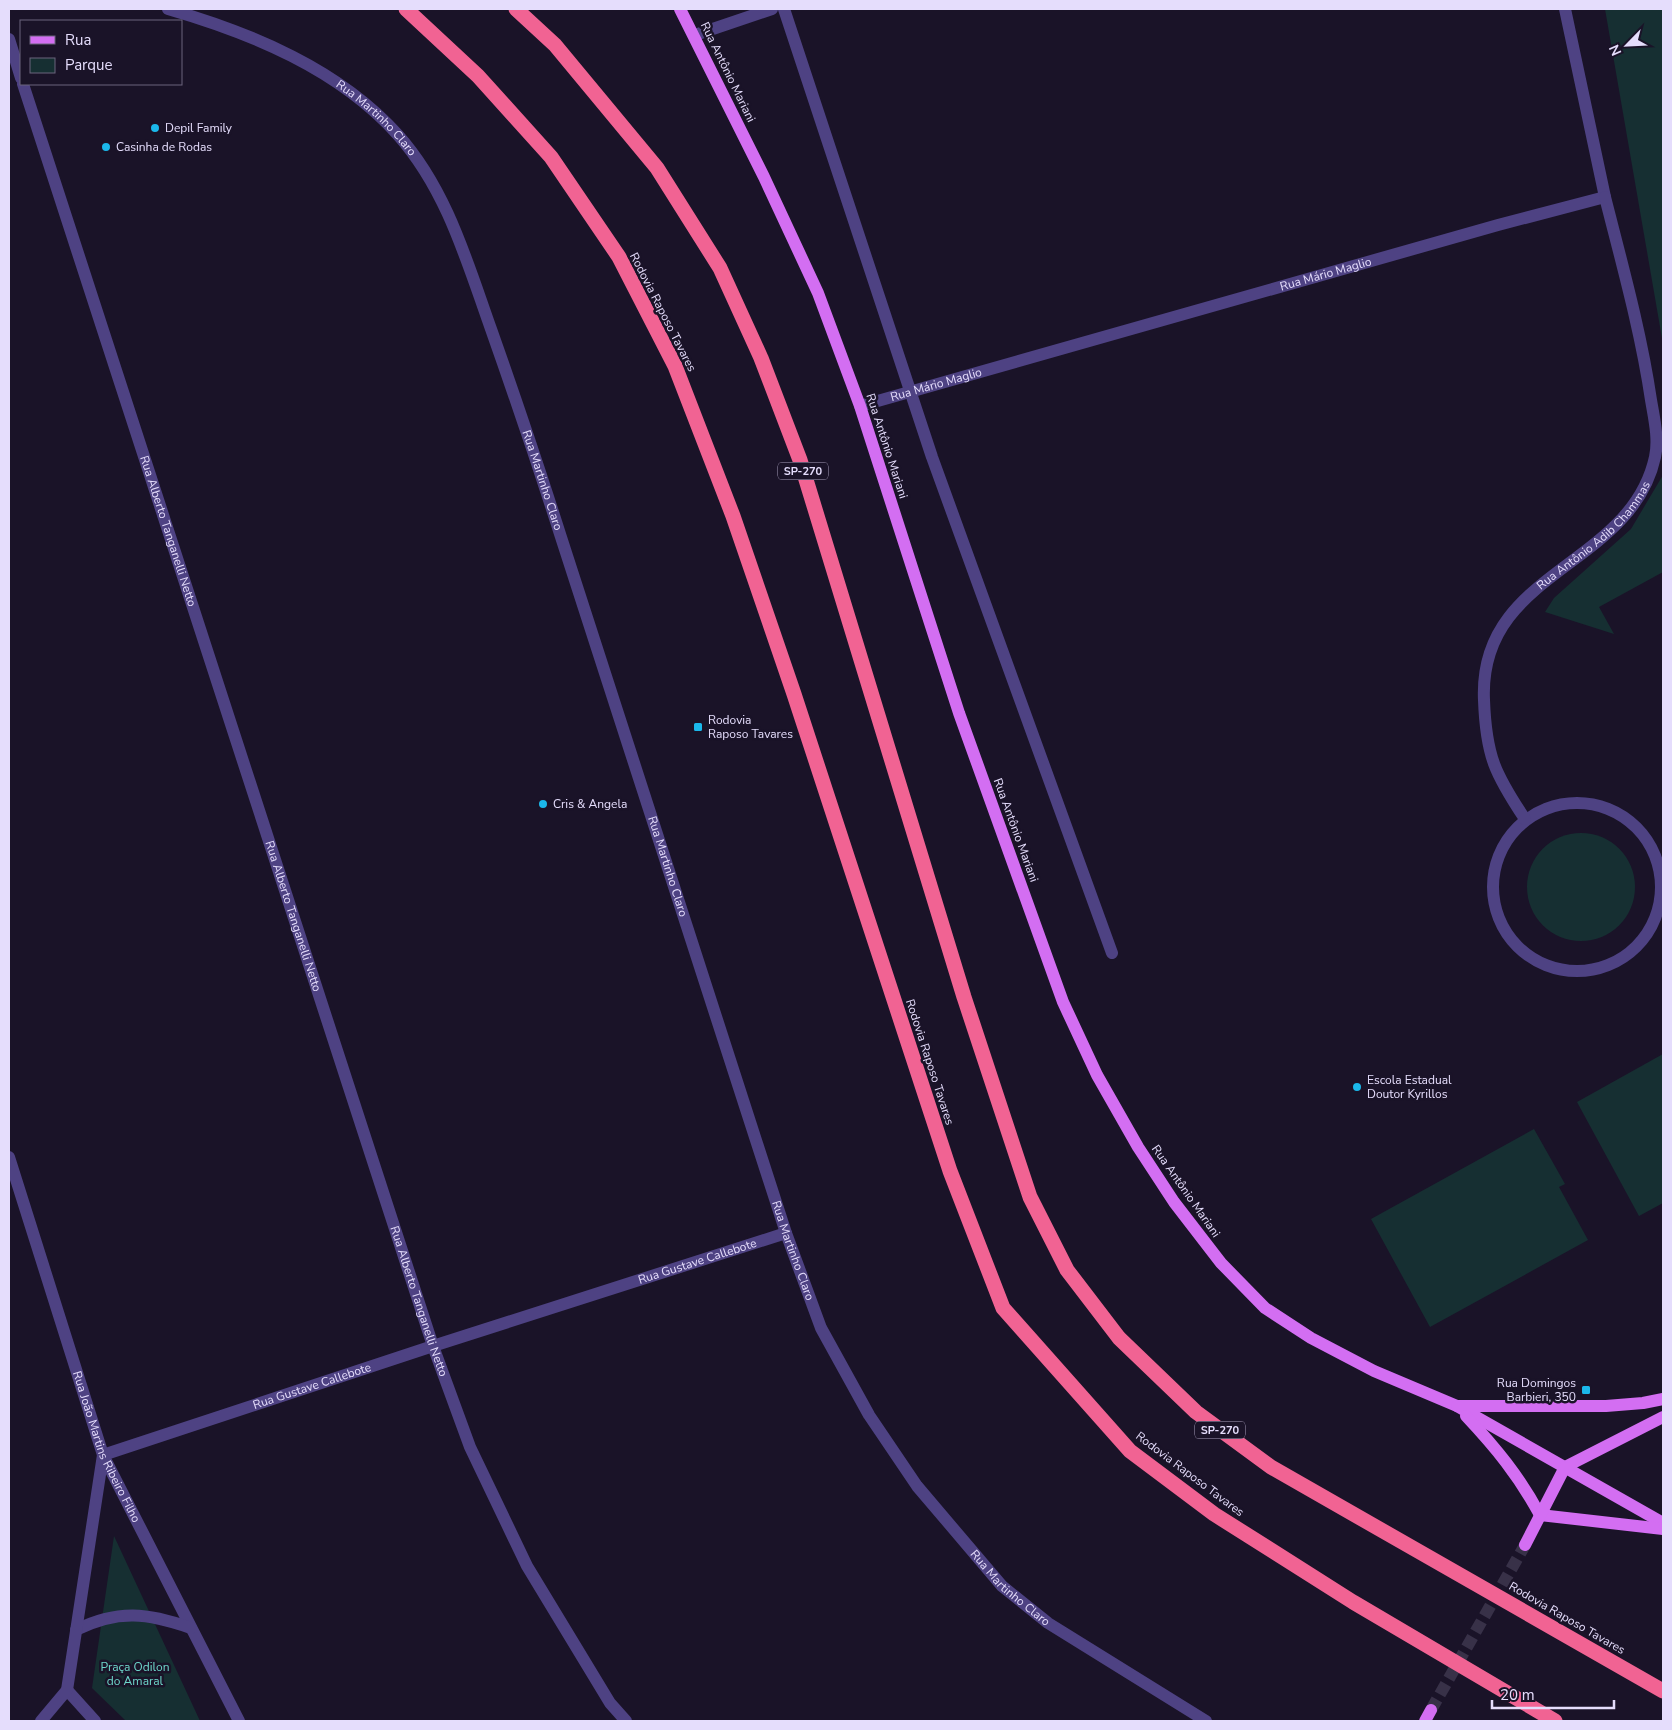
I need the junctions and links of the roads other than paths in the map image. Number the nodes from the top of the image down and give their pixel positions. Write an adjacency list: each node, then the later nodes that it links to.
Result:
1 (168, 9): 19 (street, Rua Martinho Claro)
2 (406, 9): 41 (highway, Rodovia Raposo Tavares)
3 (516, 9): 33 (highway, Rodovia Raposo Tavares / SP-270)
4 (680, 9): 8 (main road, Rua Antônio Mariani)
5 (772, 9): 8 (street)
6 (784, 9): 13 (street)
7 (1565, 9): 12 (street)
8 (694, 35): 14 (main road, Rua Antônio Mariani)
9 (9, 39): 10 (street)
10 (20, 75)
11 (23, 85): 20 (street, Rua Alberto Tanganelli Netto)
12 (1606, 197): 13 (street, Rua Mário Maglio); 15 (street, Rua Antônio Adib Chammas)
13 (910, 393): 14 (street, Rua Mário Maglio); 17 (street)
14 (860, 406): 22 (main road, Rua Antônio Mariani)
15 (1525, 820): 16 (street); 16 (street)
16 (1658, 845)
17 (1112, 953)
18 (9, 1157): 24 (street, Rua João Martins Ribeiro Filho)
19 (786, 1233): 20 (street, Rua Gustave Callebote); 39 (street, Rua Martinho Claro)
20 (433, 1346): 24 (street, Rua Gustave Callebote); 38 (street, Rua Alberto Tanganelli Netto)
21 (1663, 1399): 22 (main road)
22 (1457, 1406): 25 (main road, Rua Antônio Mariani); 26 (main road)
23 (1663, 1417): 25 (main road)
24 (103, 1455): 30 (street, Rua João Martins Ribeiro Filho); 31 (street)
25 (1565, 1467): 26 (main road); 27 (main road, Rua Antônio Mariani)
26 (1540, 1515): 28 (main road); 29 (main road)
27 (1663, 1522)
28 (1663, 1529)
29 (1524, 1544)
30 (191, 1628): 31 (street); 37 (street, Rua João Martins Ribeiro Filho)
31 (76, 1630): 32 (street)
32 (66, 1690): 35 (street); 36 (street)
33 (1663, 1691)
34 (1431, 1710): 40 (main road)
35 (41, 1721)
36 (95, 1721)
37 (238, 1721)
38 (626, 1721)
39 (1206, 1721)
40 (1425, 1721)
41 (1555, 1721)

